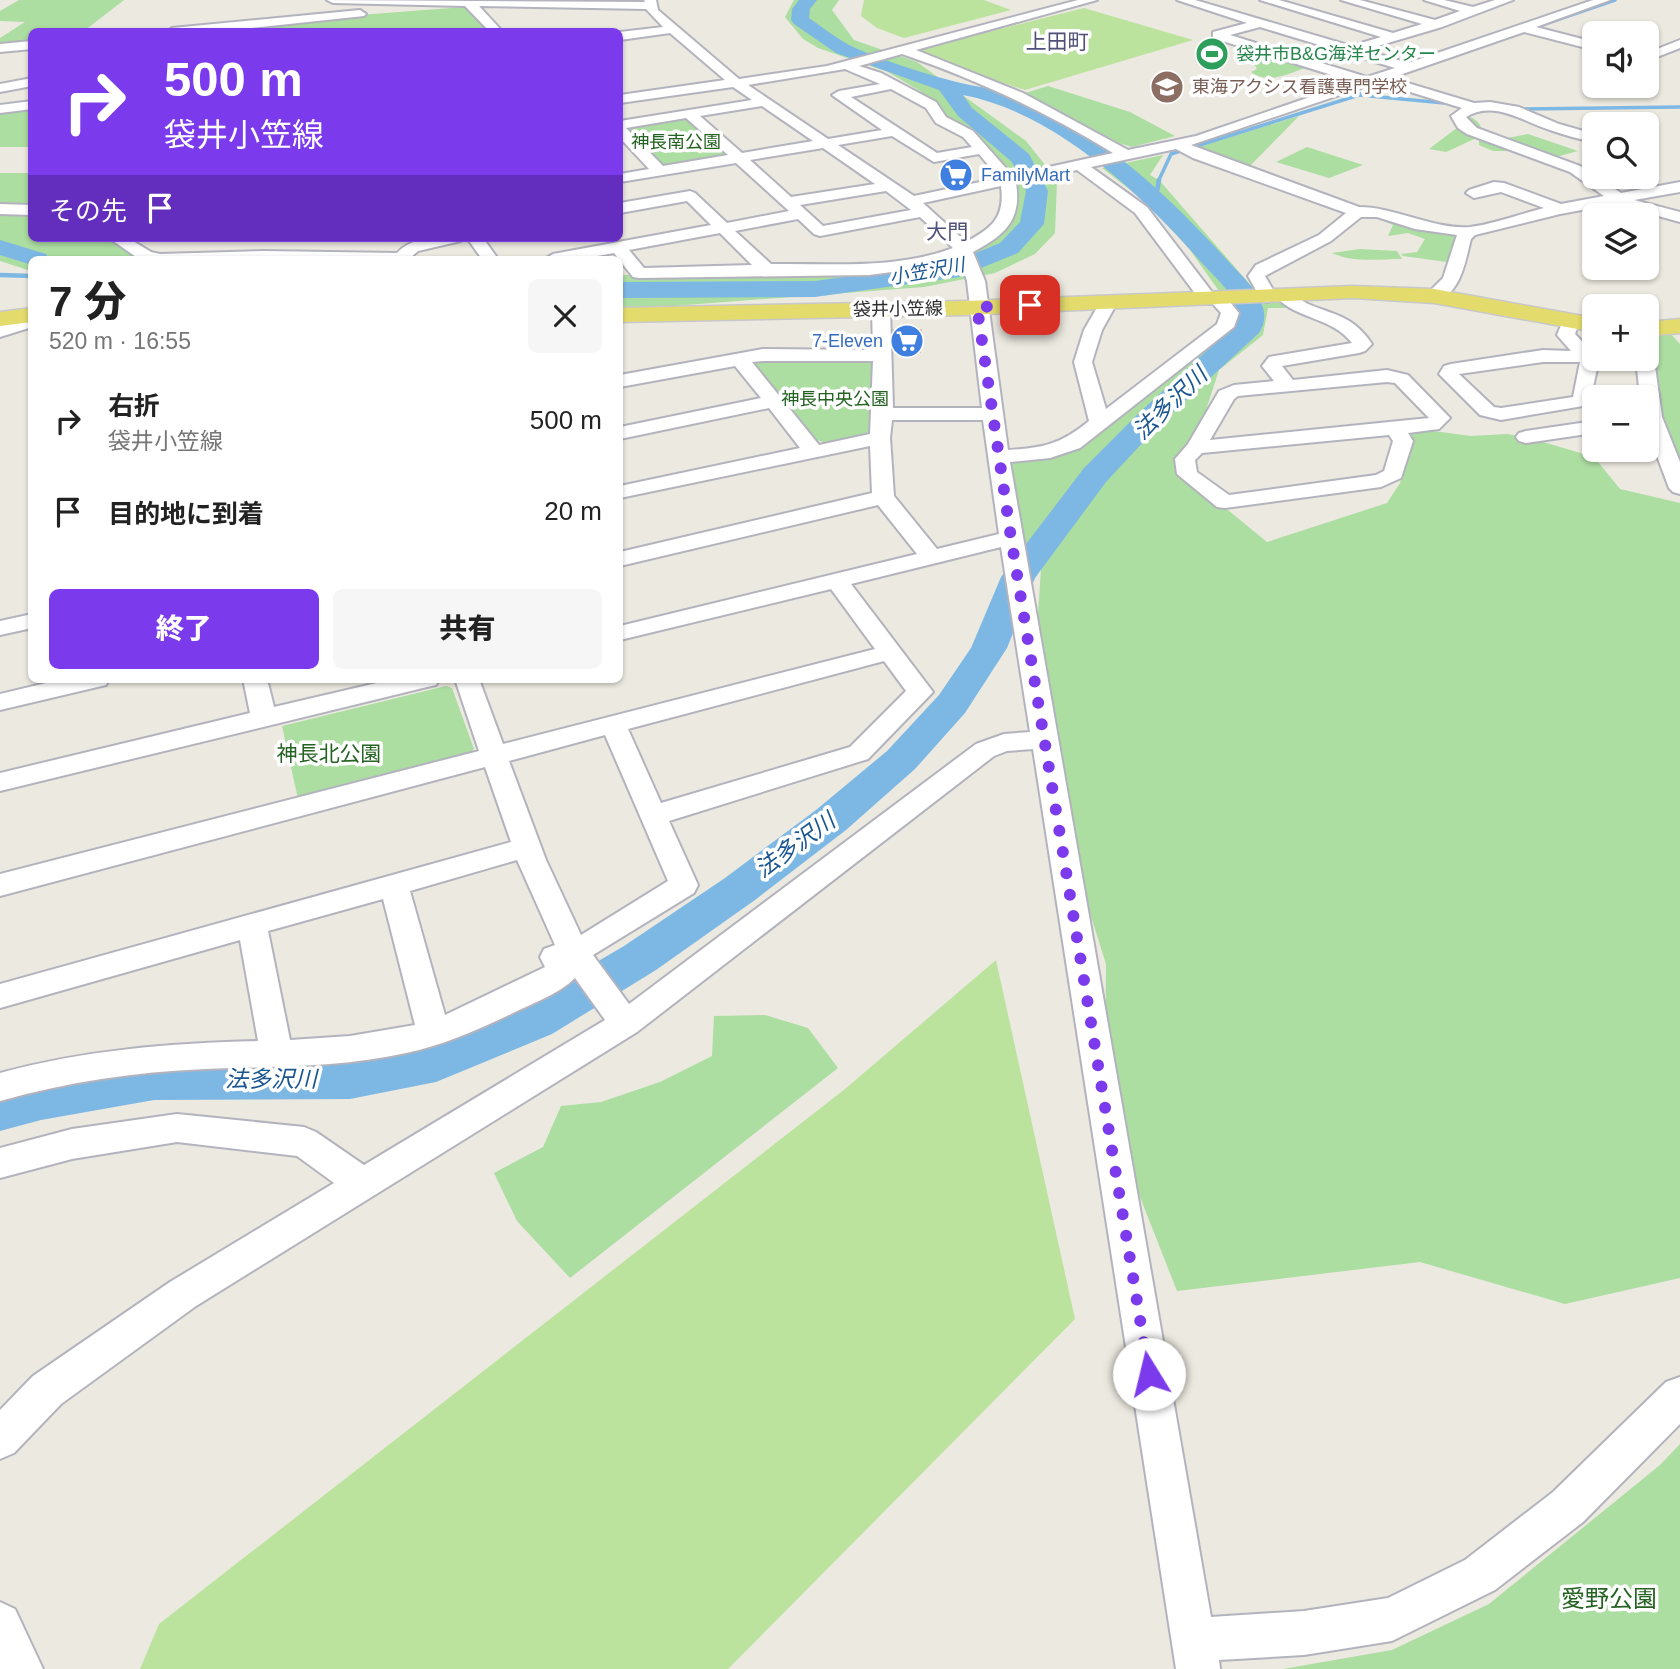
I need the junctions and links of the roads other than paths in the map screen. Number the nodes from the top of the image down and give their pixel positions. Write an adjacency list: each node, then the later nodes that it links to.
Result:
1 (333, 0): 9 (street)
2 (1091, 0): 28 (street)
3 (1188, 0): 15 (street)
4 (1266, 0): 22 (street)
5 (1346, 0): 16 (street)
6 (1430, 0): 13 (street)
7 (1509, 0): 11 (street); 13 (street)
8 (1604, 0): 14 (street)
9 (465, 3): 10 (street); 17 (street); 18 (street)
10 (650, 3): 20 (street)
11 (1523, 3)
12 (1537, 7): 14 (street)
13 (1473, 11): 16 (street)
14 (1563, 13): 19 (street)
15 (1261, 23): 29 (street); 35 (street)
16 (1435, 24): 22 (street); 23 (street)
17 (212, 28)
18 (493, 28)
19 (1524, 28): 23 (street); 24 (street)
20 (671, 29): 21 (street); 37 (street)
21 (623, 36)
22 (1394, 37): 29 (street)
23 (1491, 39): 34 (street)
24 (1582, 43)
25 (1680, 44): 30 (street)
26 (28, 45): 27 (street)
27 (1, 47)
28 (900, 50): 32 (street); 55 (street)
29 (1353, 50): 34 (street)
30 (1659, 53)
31 (1659, 62): 33 (street)
32 (849, 64): 37 (street); 38 (street)
33 (1669, 66)
34 (1410, 68): 35 (street)
35 (1373, 80): 43 (street); 51 (street)
36 (28, 83): 39 (street)
37 (736, 83): 40 (street); 41 (street)
38 (894, 85): 47 (street); 53 (street)
39 (0, 88)
40 (623, 99)
41 (764, 102): 45 (street); 50 (street)
42 (28, 105): 44 (street)
43 (1473, 107): 49 (street); 65 (street)
44 (0, 108)
45 (689, 113): 46 (street); 56 (street)
46 (623, 124)
47 (892, 132): 50 (street); 53 (street)
48 (623, 134): 52 (street)
49 (1582, 134)
50 (828, 144): 56 (street); 62 (street)
51 (1180, 145): 55 (street); 73 (street)
52 (637, 148): 54 (street); 58 (street)
53 (982, 149): 60 (street)
54 (623, 150)
55 (1124, 157): 57 (street)
56 (737, 158): 58 (street); 66 (street)
57 (1086, 165): 60 (street); 90 (street)
58 (660, 172): 59 (street)
59 (623, 179)
60 (1010, 180): 68 (street); 83 (street)
61 (623, 184): 67 (street)
62 (889, 186): 66 (street); 68 (street)
63 (1680, 187): 65 (street)
64 (1474, 193): 71 (street)
65 (1616, 198): 71 (street); 75 (street)
66 (786, 202): 74 (street)
67 (640, 205): 69 (street); 76 (street)
68 (917, 206): 74 (street); 83 (street)
69 (623, 208)
70 (0, 209): 72 (street)
71 (1560, 209): 77 (street)
72 (28, 210)
73 (1357, 212): 77 (street); 88 (street)
74 (800, 214): 76 (street)
75 (1680, 217)
76 (724, 228): 81 (street); 87 (street)
77 (1469, 232): 89 (street)
78 (123, 242): 84 (street)
79 (196, 242): 84 (street)
80 (439, 242): 82 (street)
81 (618, 247): 86 (street); 87 (street)
82 (406, 250): 85 (street)
83 (964, 250): 87 (street); 92 (street)
84 (146, 256)
85 (264, 256)
86 (569, 256)
87 (766, 270)
88 (1271, 296): 89 (main road, 袋井小笠線); 90 (main road, 袋井小笠線); 108 (street)
89 (1434, 296): 98 (main road, 袋井小笠線)
90 (1217, 300): 91 (main road, 袋井小笠線); 112 (street)
91 (1108, 303): 92 (main road, 袋井小笠線); 112 (street)
92 (977, 307): 93 (main road, 袋井小笠線); 111 (street)
93 (881, 308): 94 (main road, 袋井小笠線); 104 (street)
94 (623, 315)
95 (28, 316): 96 (main road)
96 (0, 319)
97 (28, 321): 102 (street)
98 (1570, 322): 99 (main road, 袋井小笠線); 103 (street)
99 (1582, 324)
100 (1680, 326): 101 (main road)
101 (1659, 328)
102 (0, 332)
103 (1582, 352)
104 (881, 356): 106 (street); 110 (street)
105 (1586, 356): 105 (street)
106 (739, 358): 107 (street); 109 (street)
107 (623, 378)
108 (1288, 386): 113 (street); 119 (street)
109 (774, 401): 115 (street); 120 (street)
110 (883, 414): 111 (street); 117 (street)
111 (992, 414): 121 (street)
112 (1100, 424): 121 (street)
113 (1394, 427): 119 (street); 119 (street)
114 (1582, 429): 116 (street)
115 (623, 432)
116 (1526, 437)
117 (880, 438): 120 (street); 124 (street)
118 (1659, 438): 122 (street)
119 (1196, 447)
120 (813, 451): 123 (street)
121 (998, 456): 125 (street)
122 (1680, 488)
123 (623, 491)
124 (883, 497): 126 (street); 127 (street)
125 (1011, 538): 126 (street); 140 (street)
126 (931, 557): 128 (street)
127 (623, 558)
128 (837, 581): 131 (street); 132 (street)
129 (28, 622): 130 (street)
130 (0, 628)
131 (623, 632)
132 (891, 652): 139 (street); 143 (street)
133 (80, 683): 137 (street)
134 (255, 683): 138 (street)
135 (410, 683): 138 (street)
136 (469, 683): 141 (street)
137 (0, 702)
138 (264, 717): 142 (street)
139 (613, 725): 141 (street); 143 (street)
140 (1044, 740): 150 (street); 159 (street)
141 (496, 756): 144 (street); 145 (street)
142 (0, 782)
143 (652, 816): 148 (street)
144 (527, 847): 146 (street); 148 (street)
145 (0, 885)
146 (394, 885): 147 (street); 151 (street)
147 (252, 925): 149 (street); 152 (street)
148 (570, 950): 150 (street); 151 (street)
149 (0, 996)
150 (620, 1017): 155 (street)
151 (433, 1031): 152 (street)
152 (277, 1055): 153 (street)
153 (0, 1087)
154 (0, 1163): 155 (street)
155 (363, 1184): 157 (street)
156 (1680, 1396): 159 (street)
157 (0, 1439)
158 (0, 1624): 160 (street)
159 (1196, 1654)
160 (21, 1669)

